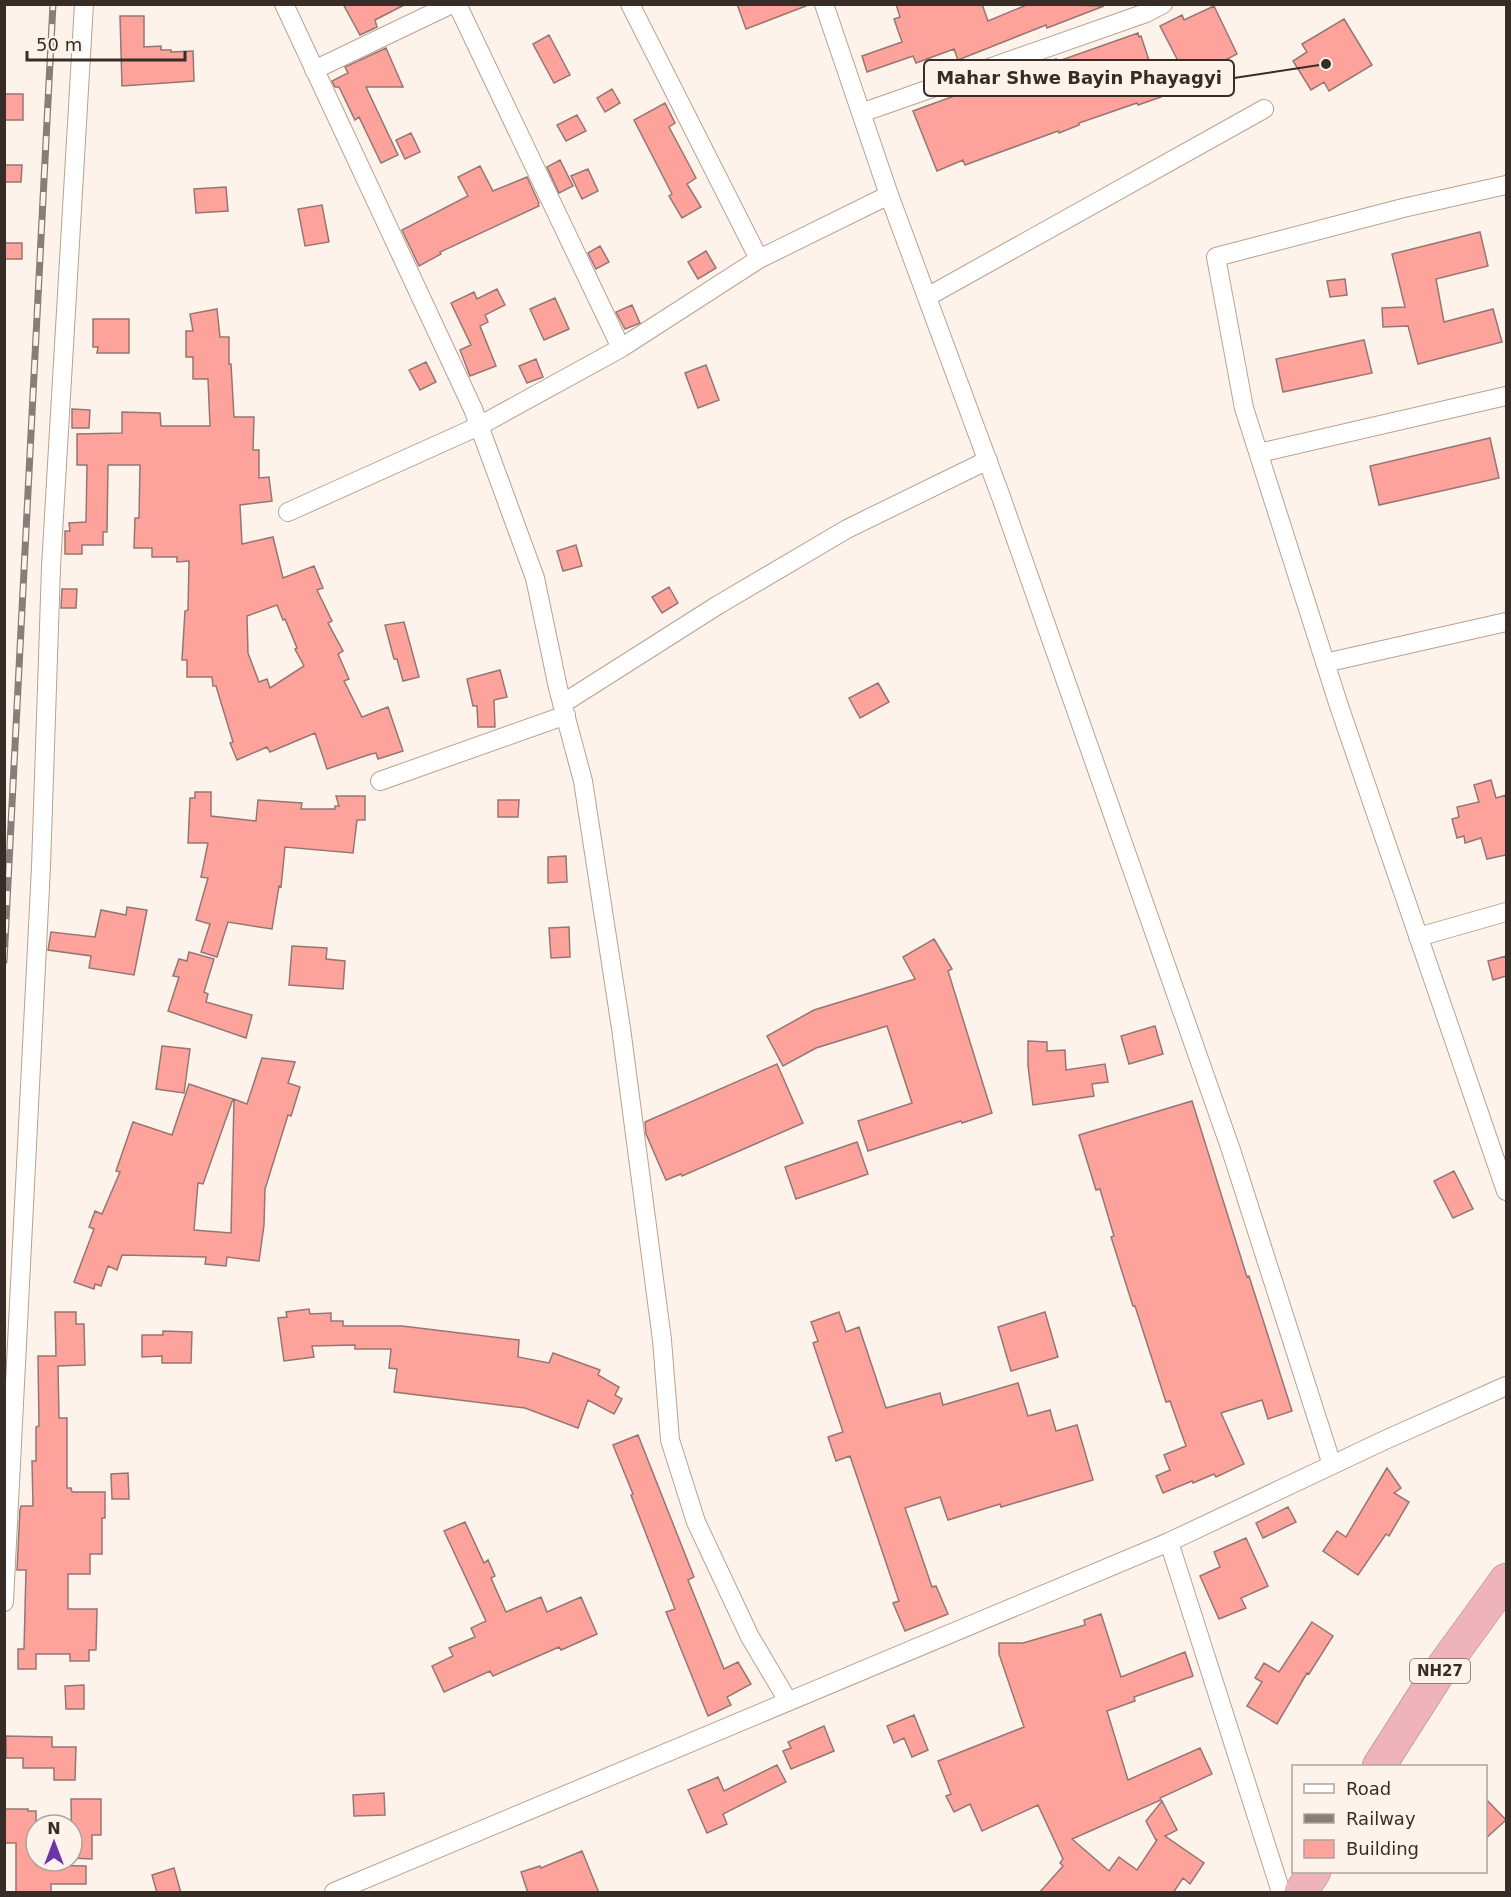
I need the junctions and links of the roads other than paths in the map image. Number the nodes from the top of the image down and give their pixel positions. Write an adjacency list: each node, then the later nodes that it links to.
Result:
1 (84, 4): 32 (street)
2 (284, 4): 8 (street)
3 (452, 4): 8 (street)
4 (457, 4): 15 (street)
5 (630, 4): 13 (street)
6 (824, 4): 10 (street)
7 (1164, 4): 10 (street)
8 (314, 70): 17 (street)
9 (1264, 109): 14 (street)
10 (861, 112): 12 (street)
11 (1506, 185): 18 (street)
12 (889, 195): 13 (street); 14 (street)
13 (759, 259): 15 (street)
14 (927, 297): 19 (street)
15 (621, 348): 17 (street)
16 (1506, 396): 18 (street)
17 (479, 426): 20 (street); 23 (street)
18 (1259, 453): 22 (street)
19 (988, 460): 23 (street); 29 (street)
20 (288, 512)
21 (1506, 622): 22 (street)
22 (1325, 663): 26 (street)
23 (564, 709): 24 (street); 33 (street)
24 (380, 781)
25 (1506, 912): 26 (street)
26 (1418, 937): 27 (street)
27 (1506, 1191)
28 (1506, 1386): 29 (street)
29 (1332, 1465): 30 (street)
30 (1169, 1542): 33 (street); 37 (street)
31 (1506, 1580): 34 (highway, NH27)
32 (4, 1602)
33 (788, 1701): 36 (street)
34 (1380, 1765)
35 (1313, 1873): 38 (highway)
36 (334, 1893)
37 (1281, 1893)
38 (1301, 1893)

